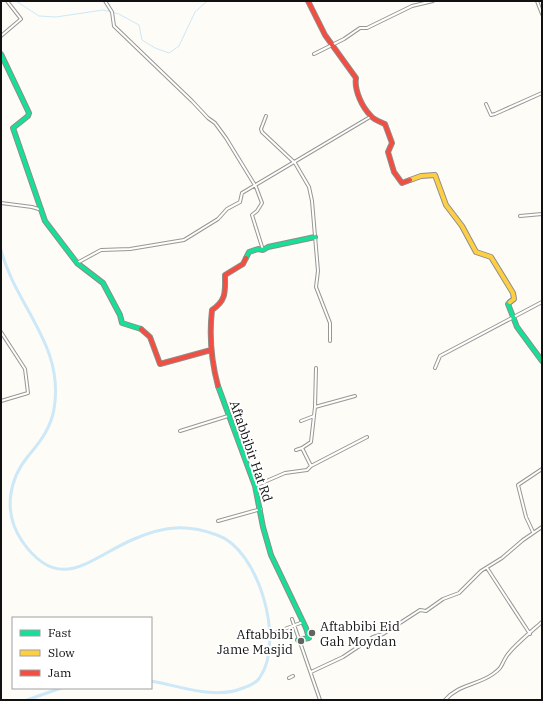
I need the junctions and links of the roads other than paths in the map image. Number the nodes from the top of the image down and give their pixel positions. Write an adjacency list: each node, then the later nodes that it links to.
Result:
1 (7, 1): 7 (street)
2 (105, 1): 16 (street)
3 (308, 1): 8 (street)
4 (433, 1): 8 (street)
5 (536, 1): 6 (street)
6 (542, 14)
7 (1, 36)
8 (331, 45): 10 (street); 14 (street)
9 (1, 54): 18 (street)
10 (314, 54)
11 (542, 93): 12 (street)
12 (486, 104)
13 (266, 116): 15 (street)
14 (372, 117): 15 (street); 25 (street)
15 (295, 163): 16 (street); 21 (street)
16 (256, 187): 22 (street); 23 (street)
17 (1, 203): 18 (street)
18 (43, 211): 23 (street)
19 (542, 214): 20 (street)
20 (520, 216)
21 (315, 237): 22 (street); 27 (street)
22 (263, 250): 28 (street, Aftabbibir Hat Rd)
23 (77, 263): 28 (street)
24 (542, 302): 25 (street)
25 (513, 318): 29 (street); 31 (street)
26 (1, 332): 33 (street)
27 (330, 341)
28 (211, 350): 35 (street, Aftabbibir Hat Rd)
29 (542, 361)
30 (316, 368): 34 (street)
31 (435, 368)
32 (355, 396): 34 (street)
33 (1, 401)
34 (315, 407): 36 (street)
35 (228, 416): 38 (street); 44 (street, Aftabbibir Hat Rd)
36 (314, 416): 37 (street); 40 (street)
37 (300, 421)
38 (180, 431)
39 (367, 437): 42 (street)
40 (302, 448): 41 (street); 42 (street)
41 (296, 450)
42 (311, 466): 44 (street)
43 (542, 468): 48 (street)
44 (255, 486): 45 (street, Aftabbibir Hat Rd)
45 (261, 509): 46 (street); 51 (street, Aftabbibir Hat Rd)
46 (218, 521)
47 (542, 527): 48 (street)
48 (533, 532): 49 (street)
49 (487, 568): 55 (street); 57 (street)
50 (292, 619): 53 (street)
51 (303, 622): 53 (street); 56 (street, Aftabbibir Hat Rd)
52 (542, 622): 55 (street)
53 (294, 626): 54 (street); 56 (street)
54 (274, 633)
55 (530, 634): 61 (street)
56 (298, 640): 57 (street)
57 (311, 672): 60 (street)
58 (293, 676): 59 (street)
59 (289, 678)
60 (320, 700)
61 (445, 700)

